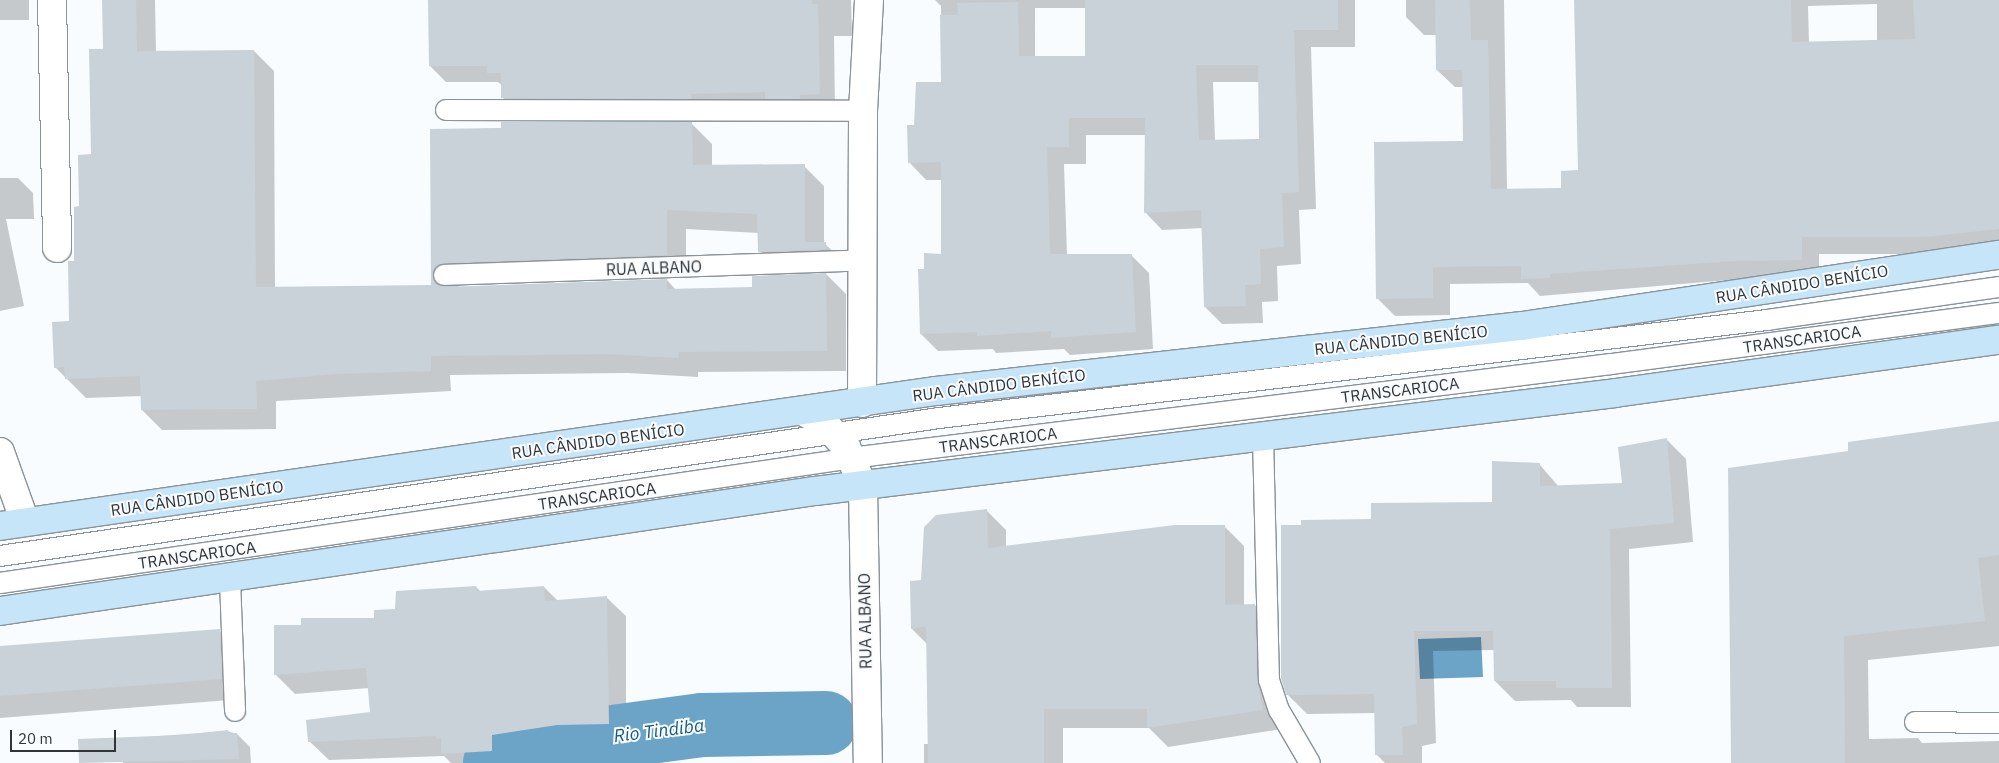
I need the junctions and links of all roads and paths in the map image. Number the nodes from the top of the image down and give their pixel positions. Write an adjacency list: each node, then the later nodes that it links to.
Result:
1 (52, 0): 5 (street)
2 (868, 0): 4 (street)
3 (446, 110): 4 (lane)
4 (863, 112): 7 (street)
5 (57, 248)
6 (1999, 255): 12 (main road, RUA CÂNDIDO BENÍCIO)
7 (864, 260): 8 (lane, RUA ALBANO); 12 (street)
8 (444, 275)
9 (1999, 287): 14 (lane, TRANSCARIOCA)
10 (1999, 313): 17 (lane, TRANSCARIOCA)
11 (1999, 340): 15 (main road)
12 (862, 403): 13 (main road, RUA CÂNDIDO BENÍCIO)
13 (804, 412): 14 (street, RUA ALBANO); 19 (main road, RUA CÂNDIDO BENÍCIO)
14 (836, 434): 17 (street, RUA ALBANO); 20 (lane, TRANSCARIOCA)
15 (1262, 437): 18 (main road); 28 (lane)
16 (0, 452): 19 (street)
17 (852, 458): 18 (street, RUA ALBANO); 22 (lane, TRANSCARIOCA)
18 (863, 486): 21 (main road); 27 (street, RUA ALBANO)
19 (12, 524)
20 (0, 556)
21 (230, 580): 23 (main road); 24 (lane)
22 (0, 583)
23 (0, 611)
24 (235, 711)
25 (1915, 722): 26 (lane)
26 (1999, 724)
27 (868, 763)
28 (1310, 763)

